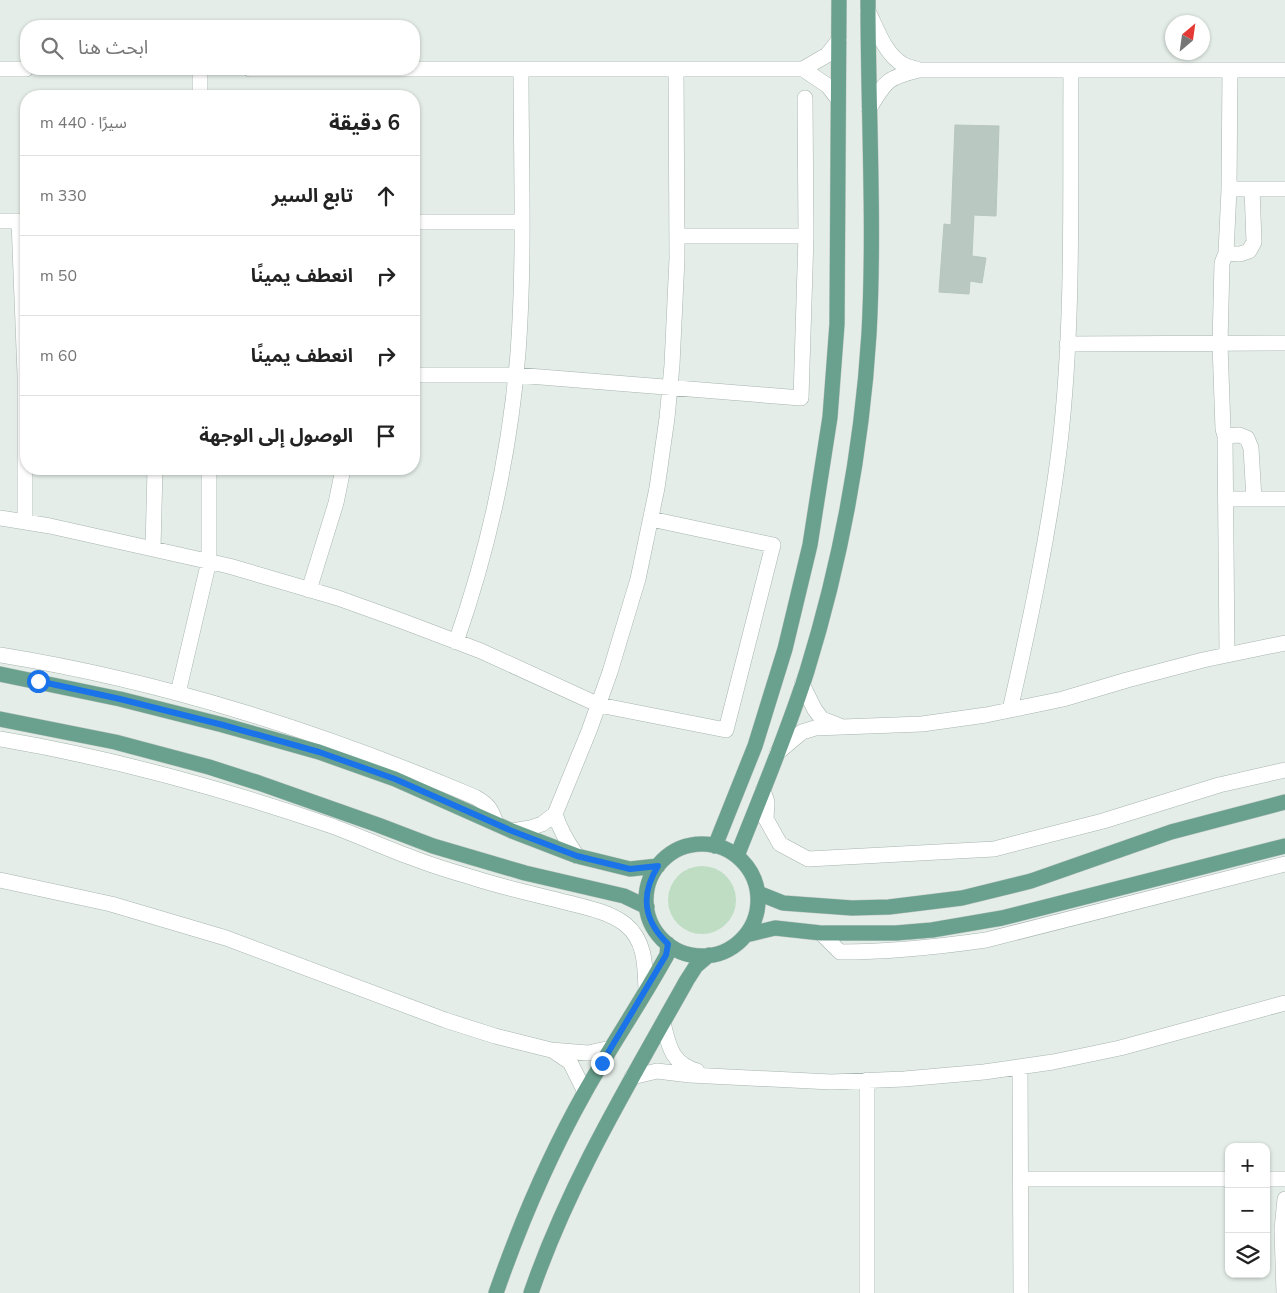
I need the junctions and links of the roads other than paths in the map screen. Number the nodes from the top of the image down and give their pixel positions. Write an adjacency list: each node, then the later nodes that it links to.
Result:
1 (839, 0): 3 (main road)
2 (868, 6): 10 (street); 18 (main road)
3 (839, 40): 9 (street); 17 (main road)
4 (0, 68): 5 (street)
5 (20, 68)
6 (420, 69): 7 (street)
7 (521, 69): 8 (street); 25 (street)
8 (676, 69): 9 (street); 26 (street)
9 (803, 69): 17 (street)
10 (919, 70): 11 (street); 18 (street)
11 (1071, 70): 12 (street); 30 (street)
12 (1230, 70): 13 (street); 19 (street)
13 (1285, 70)
14 (200, 75): 15 (street)
15 (200, 90)
16 (805, 98): 27 (street)
17 (838, 99): 68 (main road)
18 (869, 109): 54 (main road)
19 (1229, 189): 20 (street); 28 (street)
20 (1252, 189): 21 (street); 28 (street)
21 (1285, 189)
22 (0, 221): 23 (street)
23 (20, 221)
24 (420, 222): 25 (street)
25 (522, 222): 33 (street)
26 (677, 236): 27 (street); 34 (street)
27 (806, 236): 34 (street)
28 (1226, 253): 31 (street)
29 (1285, 343): 31 (street)
30 (1067, 344): 31 (street); 57 (street)
31 (1220, 344): 35 (street)
32 (420, 375): 33 (street)
33 (516, 375): 34 (street); 49 (street)
34 (670, 388): 44 (street)
35 (1225, 436): 40 (street); 41 (street)
36 (25, 475): 45 (street)
37 (155, 475): 46 (street)
38 (209, 475): 47 (street)
39 (342, 475): 48 (street)
40 (1226, 499): 41 (street); 52 (street)
41 (1254, 499): 42 (street)
42 (1285, 499)
43 (0, 518): 45 (street)
44 (651, 519): 56 (street); 56 (street)
45 (25, 522): 46 (street)
46 (153, 548): 47 (street)
47 (210, 561): 48 (street); 55 (street)
48 (309, 590): 49 (street)
49 (456, 642): 56 (street)
50 (1285, 643): 52 (street)
51 (0, 655): 55 (street)
52 (1227, 655): 57 (street)
53 (0, 674): 66 (main road)
54 (802, 684): 59 (street); 61 (main road)
55 (178, 693): 66 (street)
56 (598, 705): 65 (street)
57 (1010, 710): 59 (street)
58 (0, 719): 76 (main road)
59 (846, 728): 61 (street)
60 (0, 738): 81 (street)
61 (777, 753): 63 (main road)
62 (1285, 770): 63 (street)
63 (763, 790): 71 (main road)
64 (1285, 802): 75 (main road)
65 (554, 814): 67 (street); 70 (street)
66 (496, 823): 67 (main road)
67 (512, 831): 70 (main road)
68 (715, 846): 71 (main road); 73 (main road)
69 (1285, 846): 77 (main road)
70 (577, 856): 73 (main road)
71 (736, 856): 75 (main road)
72 (1285, 864): 77 (street)
73 (658, 866): 76 (main road)
74 (0, 880): 85 (street)
75 (758, 893): 78 (main road)
76 (647, 907): 79 (main road)
77 (821, 933): 78 (main road)
78 (746, 934): 80 (main road)
79 (668, 944): 80 (main road); 81 (main road)
80 (709, 956): 83 (main road)
81 (646, 990): 84 (main road)
82 (1285, 1003): 87 (street)
83 (663, 1023): 86 (street); 90 (main road)
84 (611, 1048): 85 (street); 92 (main road)
85 (551, 1050): 92 (street)
86 (672, 1054): 88 (street); 89 (street)
87 (1020, 1067): 91 (street); 93 (street)
88 (673, 1072): 89 (street); 90 (street)
89 (710, 1076): 91 (street)
90 (632, 1077): 99 (main road)
91 (867, 1080): 100 (street)
92 (585, 1092): 98 (main road)
93 (1021, 1179): 94 (street); 101 (street)
94 (1225, 1179)
95 (1270, 1179): 96 (street)
96 (1285, 1179)
97 (1285, 1199): 102 (street)
98 (496, 1293)
99 (530, 1293)
100 (867, 1293)
101 (1021, 1293)
102 (1284, 1293)

